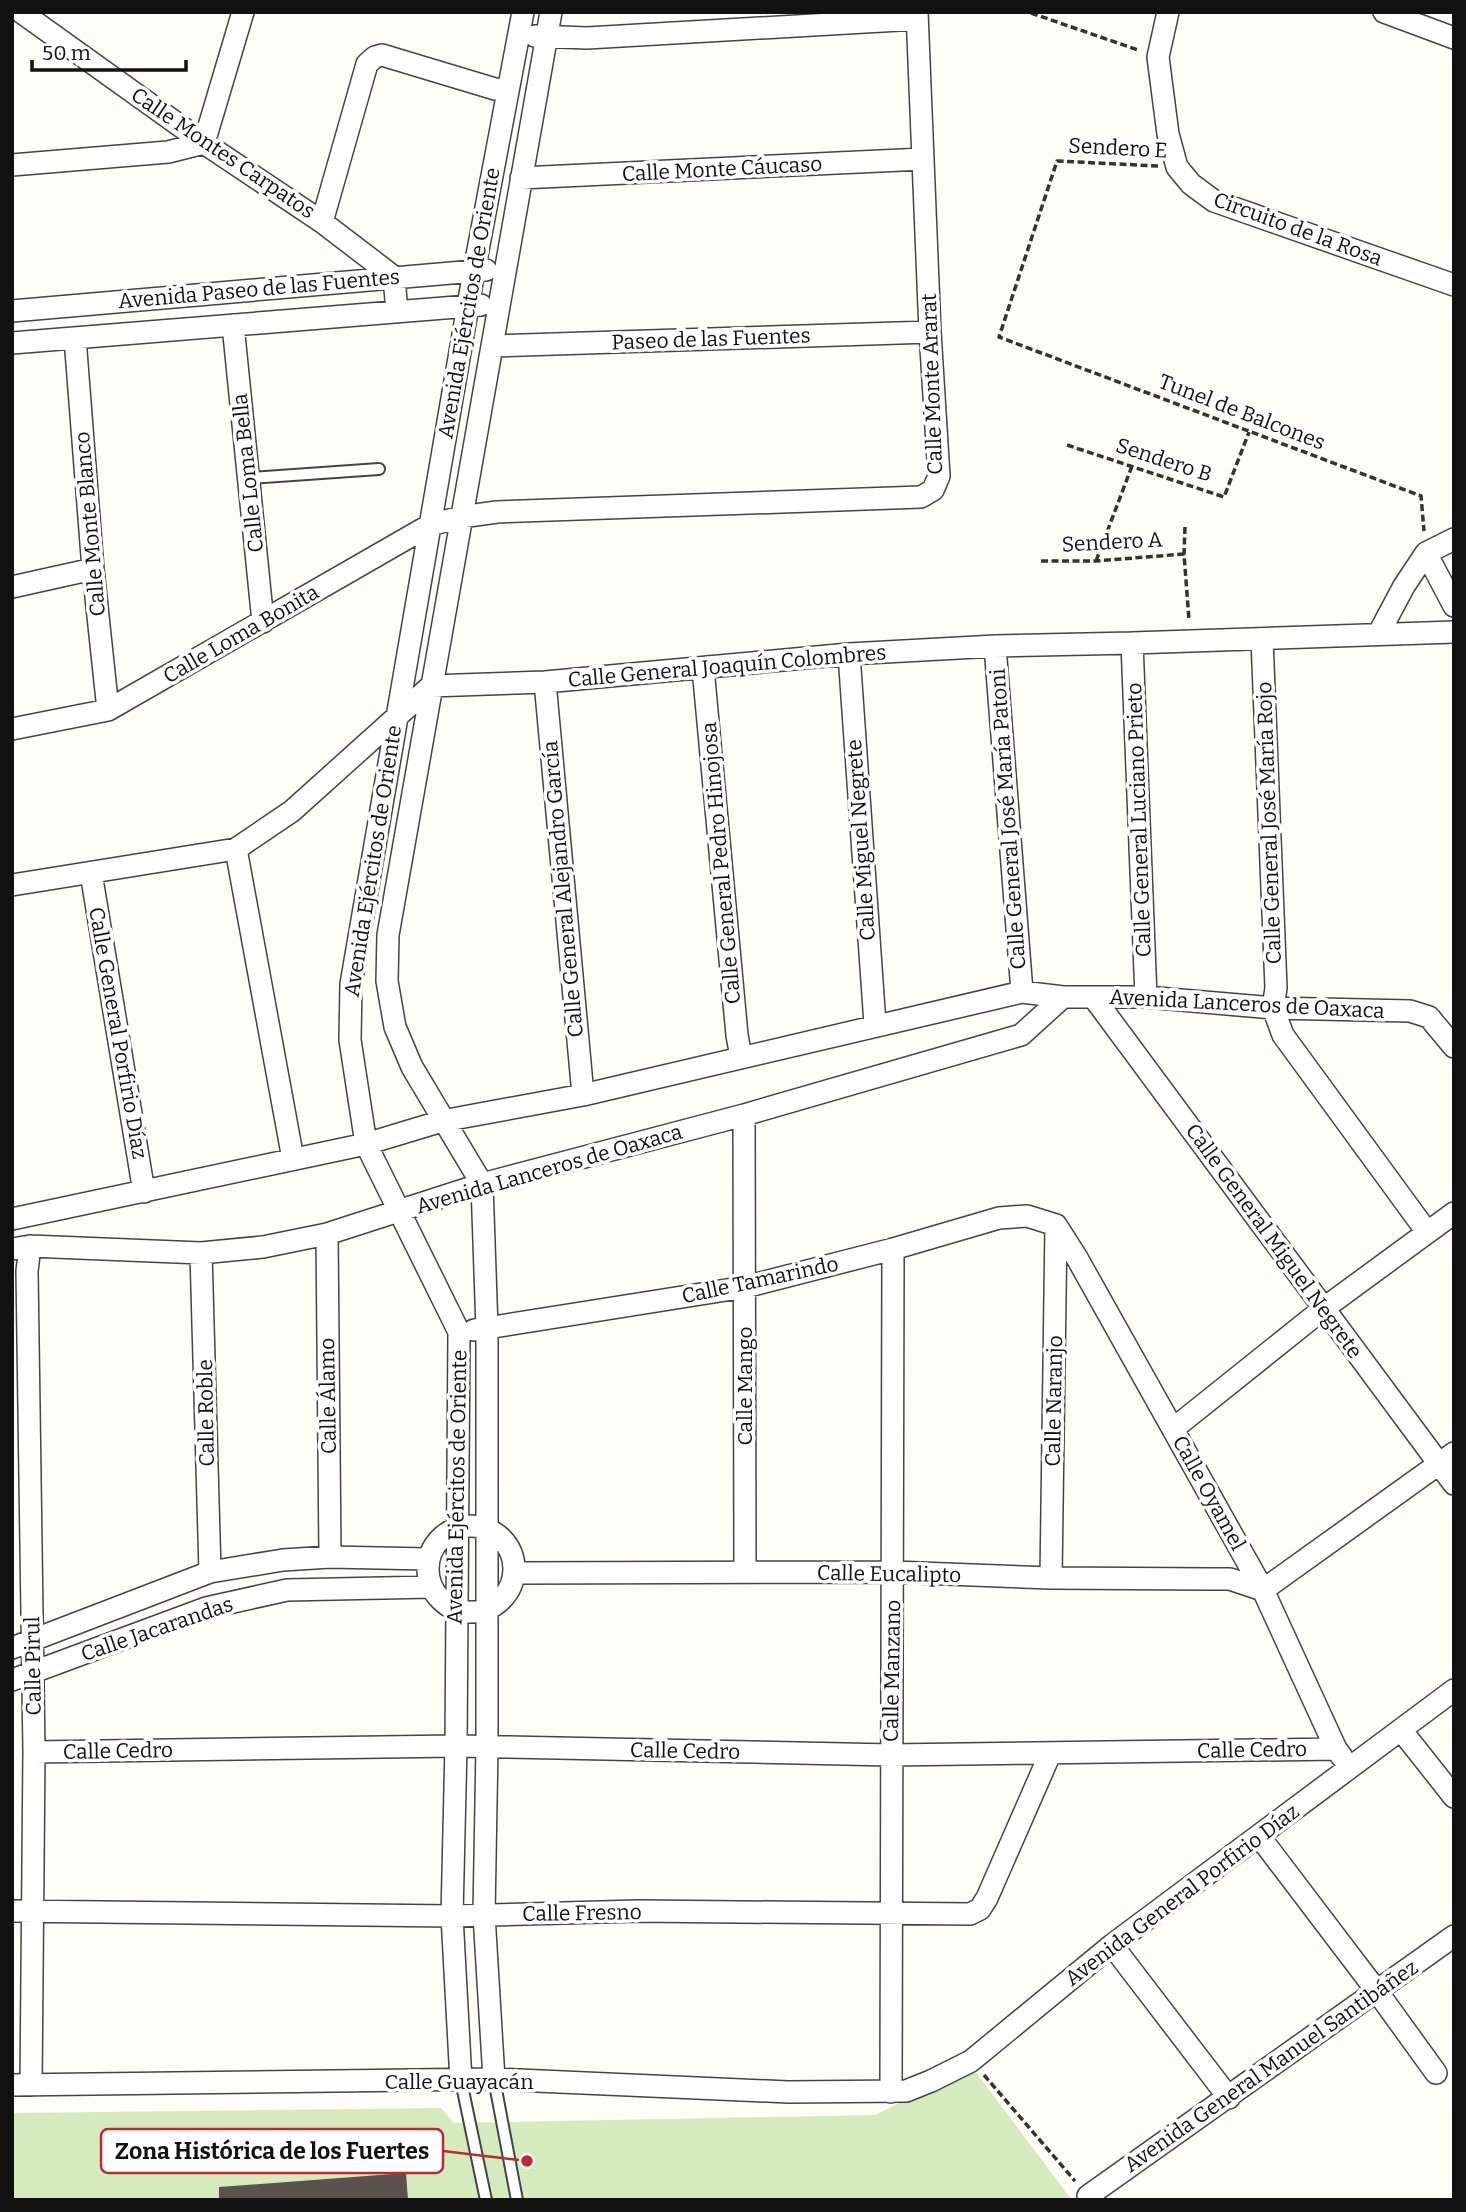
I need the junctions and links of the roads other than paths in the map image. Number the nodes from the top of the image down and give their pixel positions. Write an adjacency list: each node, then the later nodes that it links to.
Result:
1 (243, 12): 12 (street)
2 (523, 12): 8 (street, Avenida Ejércitos de Oriente)
3 (551, 12): 9 (street, Avenida Ejércitos de Oriente)
4 (1168, 12): 20 (street, Circuito de la Rosa)
5 (1384, 12): 10 (street)
6 (19, 15): 12 (street, Calle Montes Carpatos)
7 (917, 16): 9 (street); 13 (street, Calle Monte Ararat)
8 (519, 35): 9 (street); 11 (street, Avenida Ejércitos de Oriente)
9 (547, 38): 15 (street, Avenida Ejércitos de Oriente)
10 (1454, 38)
11 (508, 90): 16 (street); 18 (street, Avenida Ejércitos de Oriente)
12 (204, 143): 14 (street); 16 (street, Calle Montes Carpatos)
13 (923, 159): 15 (street, Calle Monte Cáucaso); 26 (street, Calle Monte Ararat)
14 (12, 165)
15 (521, 178): 17 (street, Avenida Ejércitos de Oriente)
16 (322, 222): 19 (street, Calle Montes Carpatos)
17 (505, 269): 18 (street, Avenida Paseo de las Fuentes); 21 (street, Avenida Ejércitos de Oriente)
18 (474, 271): 19 (street, Avenida Paseo de las Fuentes); 22 (street, Avenida Ejércitos de Oriente)
19 (394, 276): 23 (street, Avenida Paseo de las Fuentes); 24 (street)
20 (1454, 285)
21 (499, 304): 22 (street, Avenida Paseo de las Fuentes); 29 (street, Avenida Ejércitos de Oriente)
22 (468, 306): 24 (street, Avenida Paseo de las Fuentes); 33 (street, Avenida Ejércitos de Oriente)
23 (12, 311)
24 (397, 312): 25 (street, Avenida Paseo de las Fuentes)
25 (233, 325): 27 (street, Avenida Paseo de las Fuentes); 31 (street, Calle Loma Bella)
26 (930, 332): 29 (street, Paseo de las Fuentes); 32 (street, Calle Monte Ararat)
27 (75, 338): 28 (street, Avenida Paseo de las Fuentes); 36 (street, Calle Monte Blanco)
28 (12, 343)
29 (492, 345): 32 (street, Avenida Ejércitos de Oriente)
30 (379, 469): 31 (lane)
31 (248, 478): 39 (street, Calle Loma Bella)
32 (461, 517): 33 (street, Calle Loma Bonita); 48 (street, Avenida Ejércitos de Oriente)
33 (430, 525): 39 (street, Calle Loma Bonita); 50 (street, Avenida Ejércitos de Oriente)
34 (1454, 539): 35 (street)
35 (1426, 553): 38 (street); 41 (street)
36 (93, 569): 37 (street); 49 (street, Calle Monte Blanco)
37 (12, 587)
38 (1454, 606)
39 (263, 622): 49 (street, Calle Loma Bonita)
40 (1454, 632): 41 (street, Calle General Joaquín Colombres)
41 (1379, 633): 42 (street, Calle General Joaquín Colombres)
42 (1262, 639): 43 (street, Calle General Joaquín Colombres); 59 (street, Calle General José María Rojo)
43 (1132, 643): 44 (street, Calle General Joaquín Colombres); 57 (street, Calle General Luciano Prieto)
44 (995, 646): 45 (street, Calle General Joaquín Colombres); 55 (street, Calle General José María Patoni)
45 (849, 654): 46 (street, Calle General Joaquín Colombres); 60 (street, Calle Miguel Negrete)
46 (703, 668): 47 (street, Calle General Joaquín Colombres); 62 (street, Calle General Pedro Hinojosa)
47 (545, 682): 48 (street, Calle General Joaquín Colombres); 63 (street, Calle General Alejandro García)
48 (431, 686): 50 (street); 65 (street, Avenida Ejércitos de Oriente)
49 (108, 710): 51 (street, Calle Loma Bonita)
50 (396, 717): 52 (street); 66 (street, Avenida Ejércitos de Oriente)
51 (12, 729)
52 (236, 849): 53 (street); 67 (street)
53 (91, 873): 54 (street); 69 (street, Calle General Porfirio Díaz)
54 (12, 885)
55 (1022, 992): 56 (street, Avenida Lanceros de Oaxaca); 60 (street, Avenida Lanceros de Oaxaca)
56 (1063, 997): 58 (street, Avenida Lanceros de Oaxaca); 64 (street, Avenida Lanceros de Oaxaca)
57 (1146, 997): 58 (street, Avenida Lanceros de Oaxaca); 59 (street, Avenida Lanceros de Oaxaca)
58 (1094, 998): 80 (street, Calle General Miguel Negrete)
59 (1273, 1008): 61 (street, Avenida Lanceros de Oaxaca); 74 (street)
60 (875, 1024): 62 (street, Avenida Lanceros de Oaxaca)
61 (1454, 1047)
62 (741, 1057): 63 (street, Avenida Lanceros de Oaxaca)
63 (583, 1095): 65 (street, Avenida Lanceros de Oaxaca)
64 (744, 1115): 68 (street, Avenida Lanceros de Oaxaca); 79 (street, Calle Mango)
65 (442, 1121): 66 (street, Avenida Lanceros de Oaxaca); 68 (street, Avenida Ejércitos de Oriente)
66 (366, 1144): 67 (street, Avenida Lanceros de Oaxaca); 70 (street, Avenida Ejércitos de Oriente)
67 (293, 1159): 69 (street, Avenida Lanceros de Oaxaca)
68 (481, 1184): 70 (street, Avenida Lanceros de Oaxaca); 81 (street, Avenida Ejércitos de Oriente)
69 (144, 1192): 72 (street, Avenida Lanceros de Oaxaca)
70 (400, 1212): 75 (street, Avenida Lanceros de Oaxaca); 82 (street, Avenida Ejércitos de Oriente)
71 (1454, 1213): 74 (street)
72 (12, 1219)
73 (1056, 1225): 77 (street, Calle Tamarindo); 83 (street, Calle Oyamel); 95 (street, Calle Naranjo)
74 (1427, 1232): 80 (street)
75 (327, 1234): 78 (street, Avenida Lanceros de Oaxaca); 88 (street, Calle Álamo)
76 (21, 1248): 78 (street, Avenida Lanceros de Oaxaca); 101 (street, Calle Pirul)
77 (893, 1250): 79 (street, Calle Tamarindo); 92 (street, Calle Manzano)
78 (201, 1253): 91 (street, Calle Roble)
79 (745, 1287): 81 (street, Calle Tamarindo); 94 (street, Calle Mango)
80 (1323, 1309): 83 (street); 84 (street, Calle General Miguel Negrete)
81 (487, 1329): 82 (street, Calle Tamarindo); 87 (street, Avenida Ejércitos de Oriente)
82 (459, 1332): 86 (street, Avenida Ejércitos de Oriente)
83 (1173, 1429): 98 (street, Calle Oyamel)
84 (1447, 1459): 85 (street, Calle General Miguel Negrete); 98 (street)
85 (1454, 1484)
86 (456, 1528): 87 (street); 89 (street); 100 (street, Avenida Ejércitos de Oriente)
87 (486, 1528): 93 (street); 99 (street, Avenida Ejércitos de Oriente)
88 (330, 1558): 89 (street, Calle Jacarandas); 90 (street, Calle Jacarandas)
89 (428, 1559): 96 (street)
90 (283, 1560): 91 (street, Calle Jacarandas); 97 (street)
91 (210, 1572): 101 (street, Calle Jacarandas)
92 (894, 1572): 94 (street, Calle Eucalipto); 95 (street, Calle Eucalipto); 110 (street, Calle Manzano)
93 (514, 1573): 94 (street, Calle Eucalipto); 99 (street)
94 (745, 1573)
95 (1051, 1578): 98 (street, Calle Eucalipto)
96 (431, 1587): 97 (street, Calle Jacarandas); 100 (street)
97 (286, 1590): 102 (street, Calle Jacarandas)
98 (1262, 1590): 107 (street, Calle Oyamel)
99 (486, 1609): 100 (street); 106 (street, Avenida Ejércitos de Oriente)
100 (456, 1610): 105 (street, Avenida Ejércitos de Oriente)
101 (22, 1645): 102 (street, Calle Pirul)
102 (22, 1677): 108 (street, Calle Pirul)
103 (1454, 1690): 104 (street, Avenida General Porfirio Díaz)
104 (1401, 1730): 111 (street, Avenida General Porfirio Díaz); 112 (street)
105 (456, 1746): 106 (street, Calle Cedro); 108 (street, Calle Cedro); 117 (street, Avenida Ejércitos de Oriente)
106 (487, 1747): 110 (street, Calle Cedro); 115 (street, Avenida Ejércitos de Oriente)
107 (1336, 1749): 109 (street, Calle Cedro); 111 (street, Calle Oyamel)
108 (34, 1752): 114 (street, Calle Pirul)
109 (1050, 1754): 110 (street, Calle Cedro); 116 (street, Calle Fresno)
110 (891, 1755): 116 (street, Calle Manzano)
111 (1349, 1768): 113 (street, Avenida General Porfirio Díaz)
112 (1454, 1797)
113 (1259, 1836): 119 (street, Avenida General Porfirio Díaz); 120 (street)
114 (22, 1912): 117 (street, Calle Fresno); 124 (street, Calle Pirul)
115 (484, 1915): 116 (street, Calle Fresno); 117 (street, Calle Fresno); 122 (street, Avenida Ejércitos de Oriente)
116 (891, 1915): 125 (street, Calle Manzano)
117 (452, 1916): 123 (street, Avenida Ejércitos de Oriente)
118 (1454, 1936): 120 (street, Avenida General Manuel Santibáñez)
119 (1112, 1945): 125 (street, Avenida General Porfirio Díaz); 126 (street)
120 (1376, 1990): 121 (street); 126 (street, Avenida General Manuel Santibáñez)
121 (1436, 2073)
122 (494, 2079): 123 (street, Calle Guayacán); 125 (street, Calle Guayacán); 129 (lane, Avenida Ejércitos de Oriente)
123 (461, 2081): 124 (street, Calle Guayacán); 128 (lane, Avenida Ejércitos de Oriente)
124 (22, 2085)
125 (899, 2091)
126 (1229, 2098): 127 (street, Avenida General Manuel Santibáñez)
127 (1088, 2196)
128 (486, 2200)
129 (517, 2200)

